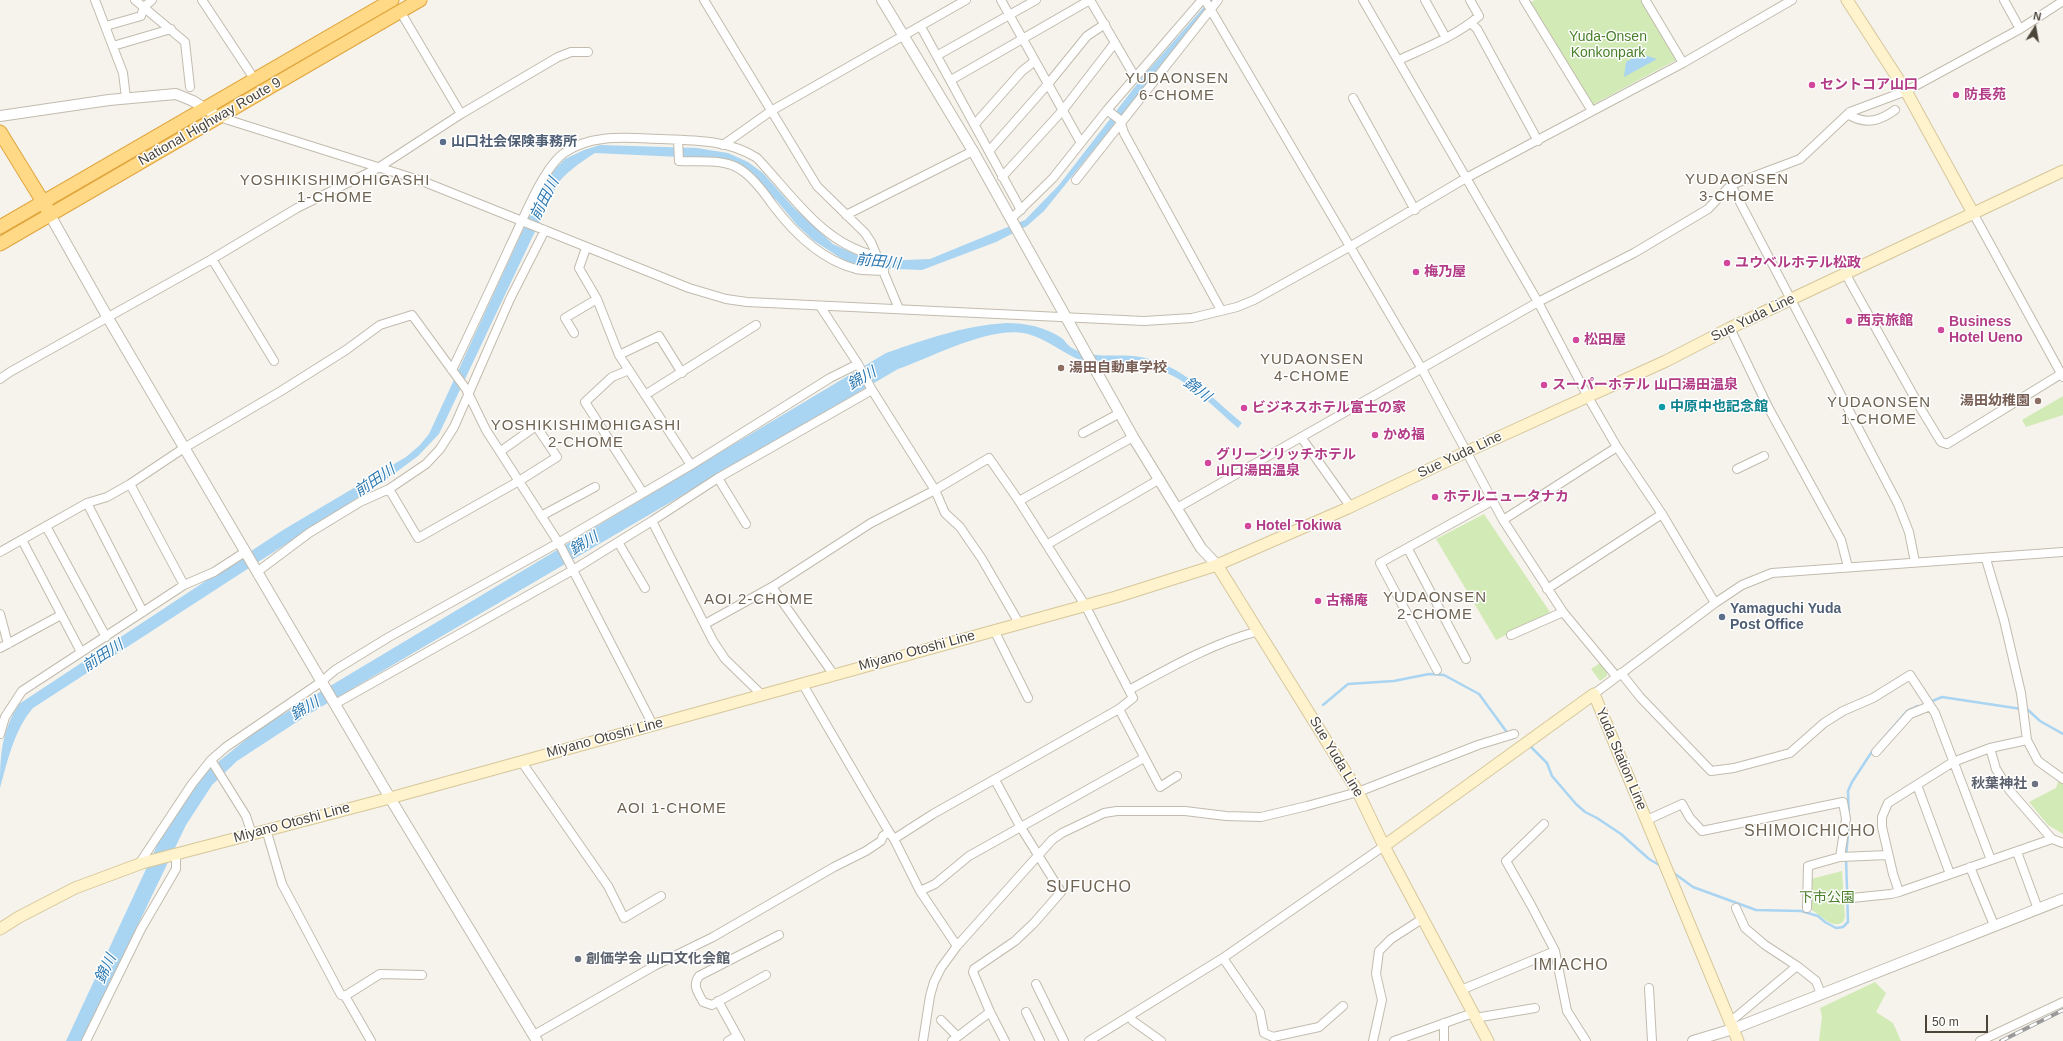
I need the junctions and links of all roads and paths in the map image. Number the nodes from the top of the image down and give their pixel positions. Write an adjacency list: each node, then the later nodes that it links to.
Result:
1 (95, 0): 31 (street)
2 (135, 0): 25 (street)
3 (152, 0): 25 (street)
4 (202, 0): 46 (street)
5 (392, 0): 27 (street); 46 (highway, National Highway Route 9)
6 (420, 0): 27 (highway, National Highway Route 9)
7 (704, 0): 57 (street)
8 (882, 0): 35 (street)
9 (1002, 0): 28 (street)
10 (1036, 0): 28 (street)
11 (1090, 0): 30 (street); 37 (street)
12 (1202, 0): 45 (street)
13 (1205, 0): 26 (street)
14 (1218, 0): 26 (street)
15 (1363, 0): 42 (street)
16 (1425, 0): 36 (street)
17 (1470, 0): 29 (street)
18 (1524, 0): 58 (street)
19 (1792, 0): 44 (street)
20 (1847, 0): 50 (main road)
21 (962, 1): 32 (street)
22 (1646, 1): 44 (street)
23 (2007, 1): 34 (street)
24 (2063, 1): 34 (street)
25 (144, 7): 31 (street); 33 (street)
26 (1211, 10): 63 (street); 89 (street)
27 (400, 11): 60 (street); 62 (highway, National Highway Route 9)
28 (1010, 16): 37 (street); 41 (street)
29 (1471, 23): 36 (street); 67 (street)
30 (1105, 24): 38 (street); 48 (street)
31 (106, 26): 39 (street)
32 (921, 27): 35 (street); 41 (street)
33 (171, 29): 39 (street); 49 (street)
34 (2020, 29): 50 (street)
35 (905, 36): 57 (street); 70 (street)
36 (1446, 38): 42 (street)
37 (1023, 40): 43 (street); 47 (street)
38 (1114, 44): 45 (street); 54 (street)
39 (113, 46): 51 (street)
40 (588, 52): 60 (street)
41 (938, 55): 47 (street)
42 (1399, 60): 75 (street)
43 (1035, 61): 48 (street); 64 (street)
44 (1683, 63): 58 (street)
45 (1135, 77): 55 (street)
46 (255, 80): 53 (highway, National Highway Route 9)
47 (951, 80): 64 (street)
48 (1048, 84): 54 (street); 71 (street)
49 (190, 87)
50 (1906, 91): 59 (street); 81 (main road)
51 (126, 98): 53 (street); 61 (street)
52 (1354, 98): 80 (street)
53 (205, 109): 62 (street); 78 (highway, National Highway Route 9)
54 (1063, 110): 68 (street); 74 (street)
55 (1107, 110): 63 (street); 68 (street)
56 (1895, 110): 59 (street)
57 (771, 111): 69 (street); 83 (street)
58 (1592, 111): 67 (street)
59 (1850, 112): 77 (street)
60 (461, 114): 72 (street)
61 (0, 116)
62 (219, 117): 72 (street); 82 (highway, National Highway Route 9)
63 (1120, 122): 76 (street); 100 (street)
64 (975, 124): 71 (street)
65 (0, 132): 78 (highway)
66 (678, 140): 69 (street); 85 (street); 93 (street)
67 (1538, 142): 75 (street)
68 (1080, 143): 79 (street)
69 (723, 145): 91 (street)
70 (973, 151): 83 (street); 84 (street)
71 (989, 151): 74 (street)
72 (378, 168): 85 (street); 92 (street)
73 (2063, 171): 81 (main road)
74 (1002, 177): 79 (street)
75 (1466, 178): 80 (street); 97 (street)
76 (1076, 180)
77 (1731, 184): 96 (street); 97 (street)
78 (44, 202): 82 (highway); 86 (highway, National Highway Route 9)
79 (1021, 210): 84 (street)
80 (1415, 210): 89 (street)
81 (1973, 213): 94 (main road, Sue Yuda Line); 112 (street)
82 (50, 215): 88 (highway, National Highway Route 9); 101 (street)
83 (846, 215): 91 (street)
84 (1012, 219): 102 (street)
85 (522, 221): 87 (street); 111 (street)
86 (0, 227)
87 (545, 230): 90 (street); 115 (street)
88 (0, 244)
89 (1351, 246): 100 (street); 110 (street)
90 (586, 248): 95 (street); 98 (street)
91 (876, 256): 93 (street)
92 (212, 259): 101 (street); 107 (street)
93 (884, 271): 99 (street)
94 (1846, 273): 96 (main road, Sue Yuda Line); 112 (street)
95 (597, 299): 105 (street); 106 (street)
96 (1791, 299): 104 (main road, Sue Yuda Line); 158 (street)
97 (1538, 302): 110 (street); 118 (street)
98 (820, 306): 99 (street); 108 (street)
99 (899, 309): 102 (street)
100 (1221, 310): 102 (street)
101 (108, 318): 114 (street); 124 (street)
102 (1067, 318): 119 (street)
103 (756, 325): 113 (street)
104 (1730, 328): 118 (main road, Sue Yuda Line); 160 (street)
105 (574, 333)
106 (619, 355): 109 (street); 113 (street)
107 (274, 361)
108 (858, 364): 116 (street); 128 (street)
109 (629, 370): 117 (street); 137 (street)
110 (1422, 370): 122 (street); 126 (street)
111 (453, 371): 115 (street); 124 (street)
112 (2061, 371)
113 (682, 372): 117 (street)
114 (0, 380)
115 (467, 390): 125 (street); 135 (street)
116 (872, 390): 130 (street); 136 (street)
117 (645, 395): 128 (street)
118 (1588, 397): 123 (street); 126 (main road, Sue Yuda Line)
119 (1120, 413): 120 (street); 121 (street)
120 (1082, 433)
121 (1133, 436): 131 (street); 138 (street)
122 (1301, 437): 141 (street); 142 (street)
123 (1617, 447): 143 (street); 145 (street)
124 (184, 448): 133 (street); 155 (street)
125 (501, 451): 132 (street); 132 (street)
126 (1466, 452): 139 (street); 141 (main road, Sue Yuda Line)
127 (1764, 456): 129 (street)
128 (691, 465): 137 (street)
129 (1737, 469)
130 (718, 478): 146 (street); 147 (street)
131 (1160, 479): 142 (street); 152 (street)
132 (519, 481): 135 (street); 144 (street)
133 (130, 484): 140 (street); 163 (street)
134 (595, 487): 144 (street)
135 (389, 489): 162 (street)
136 (935, 490): 138 (street); 164 (street); 173 (street)
137 (643, 493): 151 (street)
138 (1019, 501): 152 (street)
139 (1492, 501): 145 (street); 153 (street)
140 (86, 503): 148 (street); 169 (street)
141 (1350, 506): 159 (main road, Sue Yuda Line)
142 (1178, 508): 159 (street)
143 (1662, 514): 166 (street); 167 (street)
144 (541, 516): 151 (street)
145 (1502, 520): 166 (street)
146 (652, 521): 150 (street); 174 (street)
147 (746, 524)
148 (46, 526): 149 (street); 178 (street)
149 (22, 540): 154 (street); 172 (street)
150 (618, 542): 161 (street); 165 (street)
151 (559, 544): 161 (street); 185 (street)
152 (1048, 544): 168 (street)
153 (1408, 548): 181 (street); 182 (street)
154 (0, 552)
155 (245, 552): 162 (street); 163 (street)
156 (2063, 552): 157 (street)
157 (1986, 559): 158 (street); 197 (street)
158 (1915, 562): 160 (street)
159 (1217, 564): 168 (main road, Miyano Otoshi Line); 176 (main road, Sue Yuda Line)
160 (1848, 567): 167 (street)
161 (573, 570): 191 (street); 194 (street)
162 (256, 571): 185 (street)
163 (184, 585): 169 (street)
164 (772, 587): 174 (street); 183 (street)
165 (645, 588)
166 (1547, 589): 170 (street)
167 (1715, 603): 184 (street)
168 (1085, 605): 173 (main road, Miyano Otoshi Line); 187 (street)
169 (143, 612): 178 (street)
170 (1563, 612): 177 (street); 184 (street)
171 (0, 614): 179 (street)
172 (62, 615): 179 (street); 180 (street)
173 (1019, 623): 175 (main road, Miyano Otoshi Line)
174 (705, 624): 188 (street)
175 (994, 630): 183 (main road, Miyano Otoshi Line); 190 (street)
176 (1259, 631): 187 (street); 208 (main road, Sue Yuda Line)
177 (1511, 635)
178 (106, 637): 180 (street)
179 (4, 646)
180 (81, 652): 195 (street)
181 (1466, 659)
182 (1437, 670)
183 (834, 675): 186 (main road, Miyano Otoshi Line)
184 (1618, 675): 189 (street); 192 (street)
185 (322, 683): 191 (street); 201 (street)
186 (802, 683): 188 (main road, Miyano Otoshi Line); 214 (street)
187 (1129, 690): 193 (street)
188 (761, 694): 194 (main road, Miyano Otoshi Line)
189 (1594, 694): 210 (main road, Yuda Station Line); 219 (main road, Yuda Station Line)
190 (1028, 698)
191 (334, 703): 209 (street)
192 (1930, 706): 199 (street); 203 (street)
193 (1119, 709): 200 (street); 206 (street)
194 (653, 725): 202 (main road, Miyano Otoshi Line)
195 (0, 734)
196 (1514, 734): 208 (street)
197 (2027, 740): 198 (street); 205 (street)
198 (1990, 748): 203 (street); 217 (street)
199 (1876, 752)
200 (1144, 758): 204 (street); 212 (street)
201 (211, 760): 215 (street); 226 (street)
202 (521, 761): 209 (main road, Miyano Otoshi Line); 231 (street)
203 (1954, 762): 207 (street); 225 (street)
204 (1177, 776)
205 (2063, 779)
206 (995, 780): 212 (street); 216 (street)
207 (1916, 785): 222 (street); 228 (street)
208 (1358, 792): 219 (main road, Sue Yuda Line); 223 (street)
209 (390, 798): 213 (main road, Miyano Otoshi Line); 265 (street)
210 (1647, 820): 224 (street); 262 (main road, Yuda Station Line)
211 (1544, 824): 242 (street)
212 (1020, 826): 223 (street); 229 (street)
213 (266, 829): 215 (main road, Miyano Otoshi Line); 251 (street)
214 (888, 832): 216 (street); 265 (street)
215 (252, 834): 221 (main road, Miyano Otoshi Line)
216 (894, 839): 229 (street)
217 (2052, 839): 218 (street); 220 (street)
218 (2063, 843)
219 (1384, 846): 237 (main road, Sue Yuda Line); 243 (street)
220 (2017, 852): 225 (street); 236 (street)
221 (174, 855): 226 (main road, Miyano Otoshi Line); 267 (street)
222 (1888, 855): 224 (street); 230 (street)
223 (1038, 857): 241 (street); 256 (street)
224 (1840, 857): 235 (street)
225 (1991, 860): 227 (street)
226 (140, 863): 239 (main road, Miyano Otoshi Line)
227 (1970, 867): 228 (street); 238 (street)
228 (1950, 874): 230 (street)
229 (920, 891): 241 (street)
230 (1899, 892): 232 (street)
231 (661, 896)
232 (1852, 898)
233 (2063, 898): 236 (street)
234 (1736, 908): 244 (street)
235 (1807, 908)
236 (2038, 909): 238 (street)
237 (1422, 919): 249 (main road, Sue Yuda Line); 276 (street)
238 (1994, 925): 250 (street)
239 (0, 929)
240 (779, 935): 252 (street)
241 (957, 946): 270 (street)
242 (1555, 951): 249 (street); 279 (street)
243 (1223, 958): 254 (street); 259 (street)
244 (1797, 966): 250 (street); 262 (street)
245 (422, 975): 251 (street)
246 (766, 975): 252 (street)
247 (1036, 984): 273 (street)
248 (1649, 988): 280 (street)
249 (1461, 990): 258 (main road, Sue Yuda Line)
250 (1821, 994): 262 (street)
251 (345, 996): 268 (street)
252 (718, 1001): 263 (street)
253 (2063, 1002): 283 (street)
254 (1343, 1006)
255 (1535, 1008): 258 (street)
256 (990, 1012): 264 (street); 271 (street)
257 (1026, 1012): 272 (street)
258 (1474, 1015): 261 (street); 278 (main road, Sue Yuda Line)
259 (1129, 1016): 274 (street); 275 (street)
260 (941, 1020): 264 (street)
261 (1444, 1024): 266 (street); 277 (street)
262 (1732, 1026): 281 (street); 282 (main road, Yuda Station Line)
263 (739, 1038): 269 (street)
264 (954, 1038)
265 (535, 1039)
266 (1399, 1040)
267 (86, 1041)
268 (371, 1041)
269 (728, 1041)
270 (923, 1041)
271 (1005, 1041)
272 (1040, 1041)
273 (1064, 1041)
274 (1089, 1041)
275 (1161, 1041)
276 (1373, 1041)
277 (1444, 1041)
278 (1488, 1041)
279 (1586, 1041)
280 (1652, 1041)
281 (1693, 1041)
282 (1738, 1041)
283 (1980, 1041)

